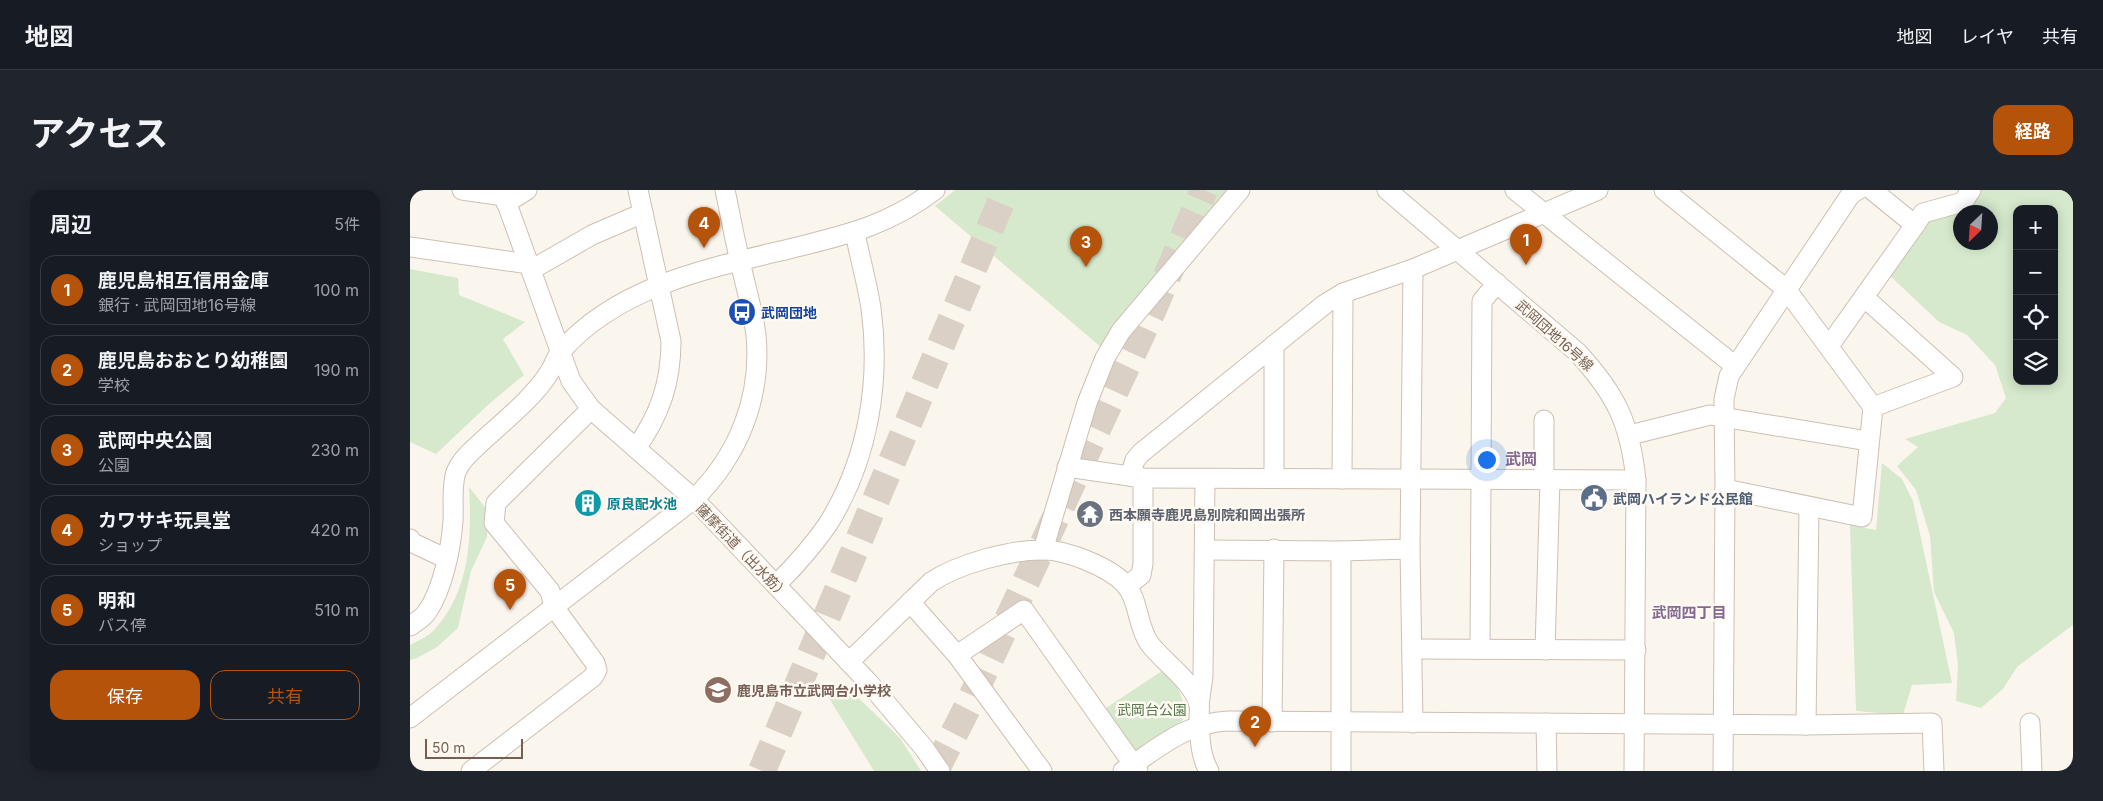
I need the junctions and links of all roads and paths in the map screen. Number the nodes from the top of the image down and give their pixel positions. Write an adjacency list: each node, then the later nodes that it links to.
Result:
1 (462, 190): 14 (street)
2 (527, 190): 14 (street)
3 (638, 190): 15 (street)
4 (724, 190): 21 (street)
5 (935, 190): 18 (street)
6 (1240, 190): 40 (street)
7 (1387, 190): 20 (street, 武岡団地16号線)
8 (1515, 190): 16 (street)
9 (1598, 190): 16 (street)
10 (1664, 190): 26 (street)
11 (1858, 190): 26 (street)
12 (1872, 190): 17 (street)
13 (1971, 190): 17 (street)
14 (504, 196): 22 (street, 薩摩街道（出水筋）)
15 (643, 213): 22 (street); 25 (street)
16 (1544, 214): 20 (street); 32 (street)
17 (1915, 226): 28 (street)
18 (855, 233): 21 (street); 59 (street)
19 (410, 247): 22 (street)
20 (1459, 250): 23 (street); 24 (street, 武岡団地16号線)
21 (740, 260): 25 (street); 50 (street)
22 (530, 267): 31 (street, 薩摩街道（出水筋）)
23 (1413, 269): 27 (street); 45 (street)
24 (1497, 283): 37 (street, 武岡団地16号線); 46 (street)
25 (659, 285): 31 (street); 39 (street)
26 (1786, 289): 30 (street); 32 (street)
27 (1343, 293): 29 (street); 44 (street)
28 (1865, 298): 30 (street); 33 (street)
29 (1274, 345): 41 (street); 42 (street)
30 (1829, 346): 33 (street)
31 (560, 351): 34 (street, 薩摩街道（出水筋）); 58 (street)
32 (1734, 365): 35 (street)
33 (1873, 406): 38 (street)
34 (592, 409): 39 (street, 薩摩街道（出水筋）); 62 (street)
35 (1725, 417): 37 (street); 38 (street); 49 (street)
36 (1544, 420): 47 (street)
37 (1630, 435): 48 (street, 武岡団地16号線)
38 (1868, 441): 51 (street)
39 (636, 448): 50 (street, 薩摩街道（出水筋）)
40 (1067, 467): 41 (street); 55 (street)
41 (1136, 477): 43 (street); 60 (street)
42 (1274, 478): 43 (street); 44 (street)
43 (1205, 479): 56 (street)
44 (1342, 479): 45 (street)
45 (1412, 479): 46 (street); 54 (street)
46 (1480, 480): 47 (street); 65 (street)
47 (1547, 480): 48 (street); 66 (street)
48 (1636, 480): 67 (street, 武岡団地16号線)
49 (1726, 489): 51 (street); 79 (street)
50 (694, 499): 59 (street, 薩摩街道（出水筋）); 62 (street)
51 (1809, 507): 80 (street)
52 (410, 538): 58 (street)
53 (1274, 549): 56 (street); 57 (street); 72 (street)
54 (1410, 549): 57 (street); 64 (street)
55 (1043, 550): 60 (street); 61 (street)
56 (1206, 550): 70 (street)
57 (1340, 551): 73 (street)
58 (447, 559): 63 (street)
59 (776, 585): 69 (street, 薩摩街道（出水筋）)
60 (1126, 586): 70 (street)
61 (910, 602): 68 (street); 69 (street)
62 (554, 607): 71 (street); 82 (street)
63 (410, 626)
64 (1412, 649): 65 (street); 74 (street)
65 (1480, 649): 66 (street)
66 (1544, 650): 67 (street)
67 (1636, 650): 77 (street, 武岡団地16号線)
68 (958, 655): 81 (street); 84 (street)
69 (849, 662): 83 (street, 薩摩街道（出水筋）)
70 (1199, 705): 78 (street)
71 (410, 718)
72 (1272, 722): 73 (street); 78 (street)
73 (1340, 722): 74 (street); 86 (street)
74 (1413, 723): 75 (street)
75 (1546, 723): 77 (street); 87 (street)
76 (2030, 723): 91 (street)
77 (1635, 724): 79 (street); 88 (street, 武岡団地16号線)
78 (1199, 725): 81 (street); 85 (street)
79 (1723, 725): 80 (street); 89 (street)
80 (1806, 725): 90 (street)
81 (1132, 769)
82 (471, 771)
83 (940, 771)
84 (1042, 771)
85 (1209, 771)
86 (1341, 771)
87 (1547, 771)
88 (1634, 771)
89 (1724, 771)
90 (1934, 771)
91 (2032, 771)

